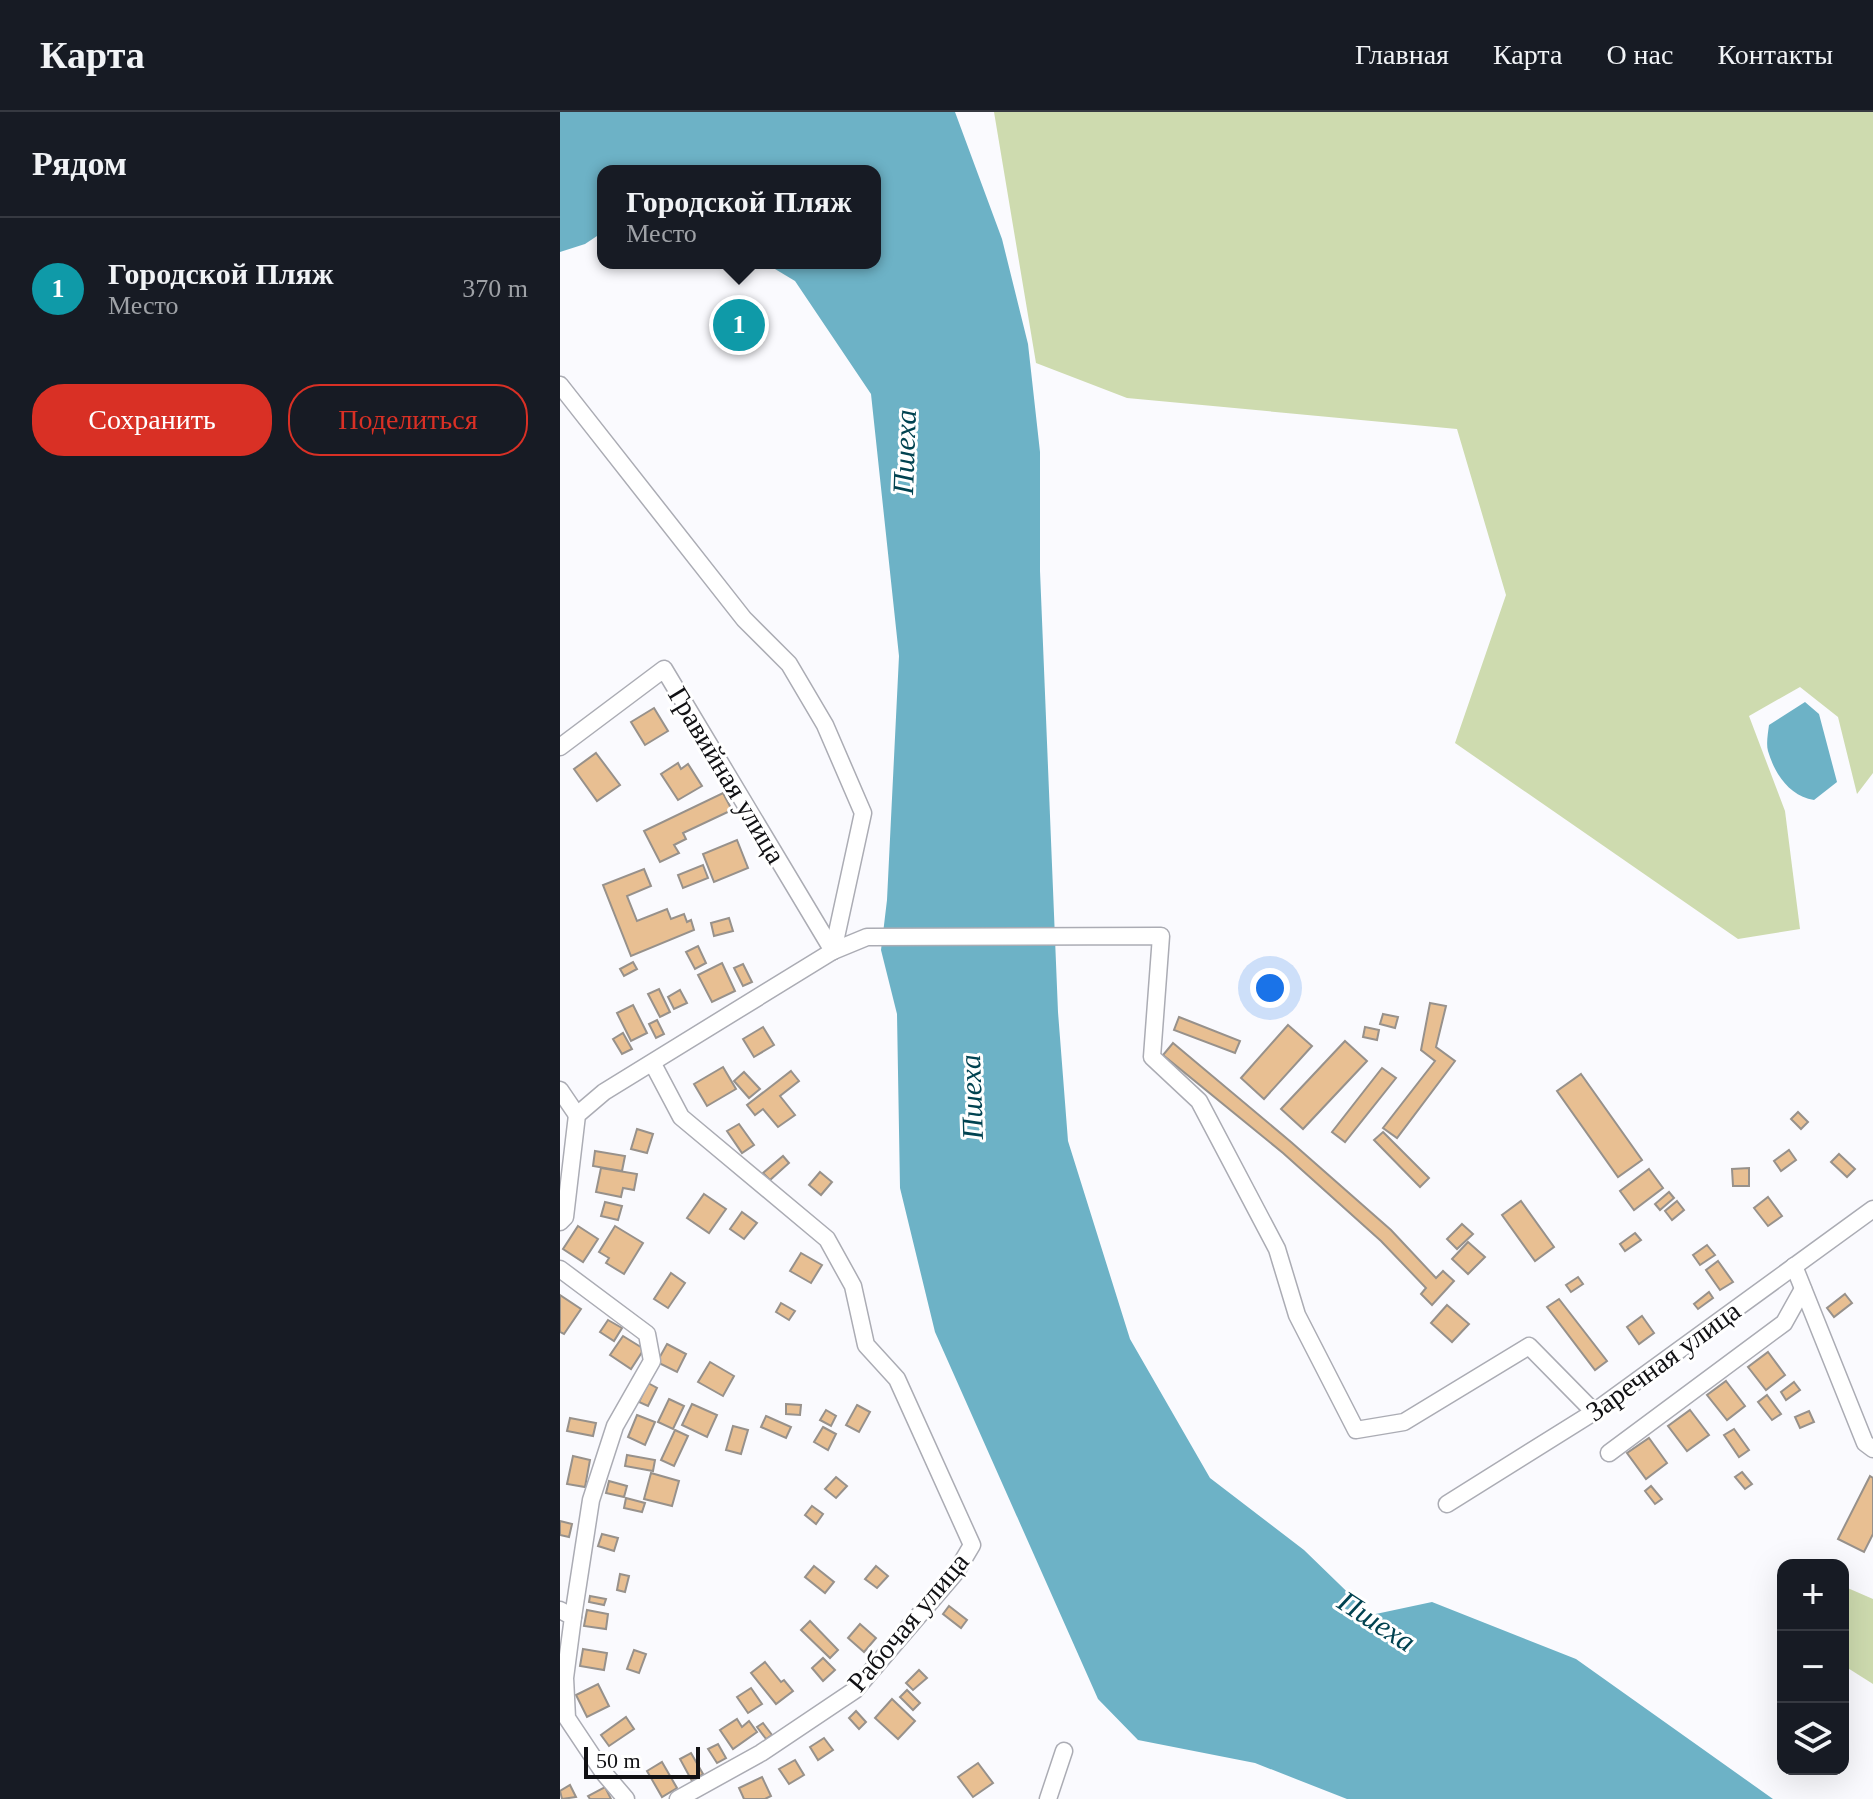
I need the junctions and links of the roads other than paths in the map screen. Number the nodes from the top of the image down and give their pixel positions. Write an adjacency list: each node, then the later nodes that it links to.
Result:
1 (560, 385): 3 (street)
2 (560, 747): 3 (street, Гравийная улица)
3 (833, 951): 4 (street); 12 (street)
4 (653, 1064): 6 (street); 19 (street, Рабочая улица)
5 (560, 1090): 6 (street)
6 (577, 1115): 8 (street)
7 (1873, 1209): 9 (street, Заречная улица)
8 (560, 1222)
9 (1794, 1266): 11 (street); 12 (street, Заречная улица)
10 (560, 1269): 16 (street)
11 (1803, 1289): 13 (street); 14 (street)
12 (1594, 1412): 15 (street, Заречная улица)
13 (1873, 1449)
14 (1609, 1453)
15 (1447, 1504)
16 (566, 1614): 18 (street)
17 (1064, 1751): 20 (street)
18 (626, 1799)
19 (678, 1799)
20 (1048, 1799)

